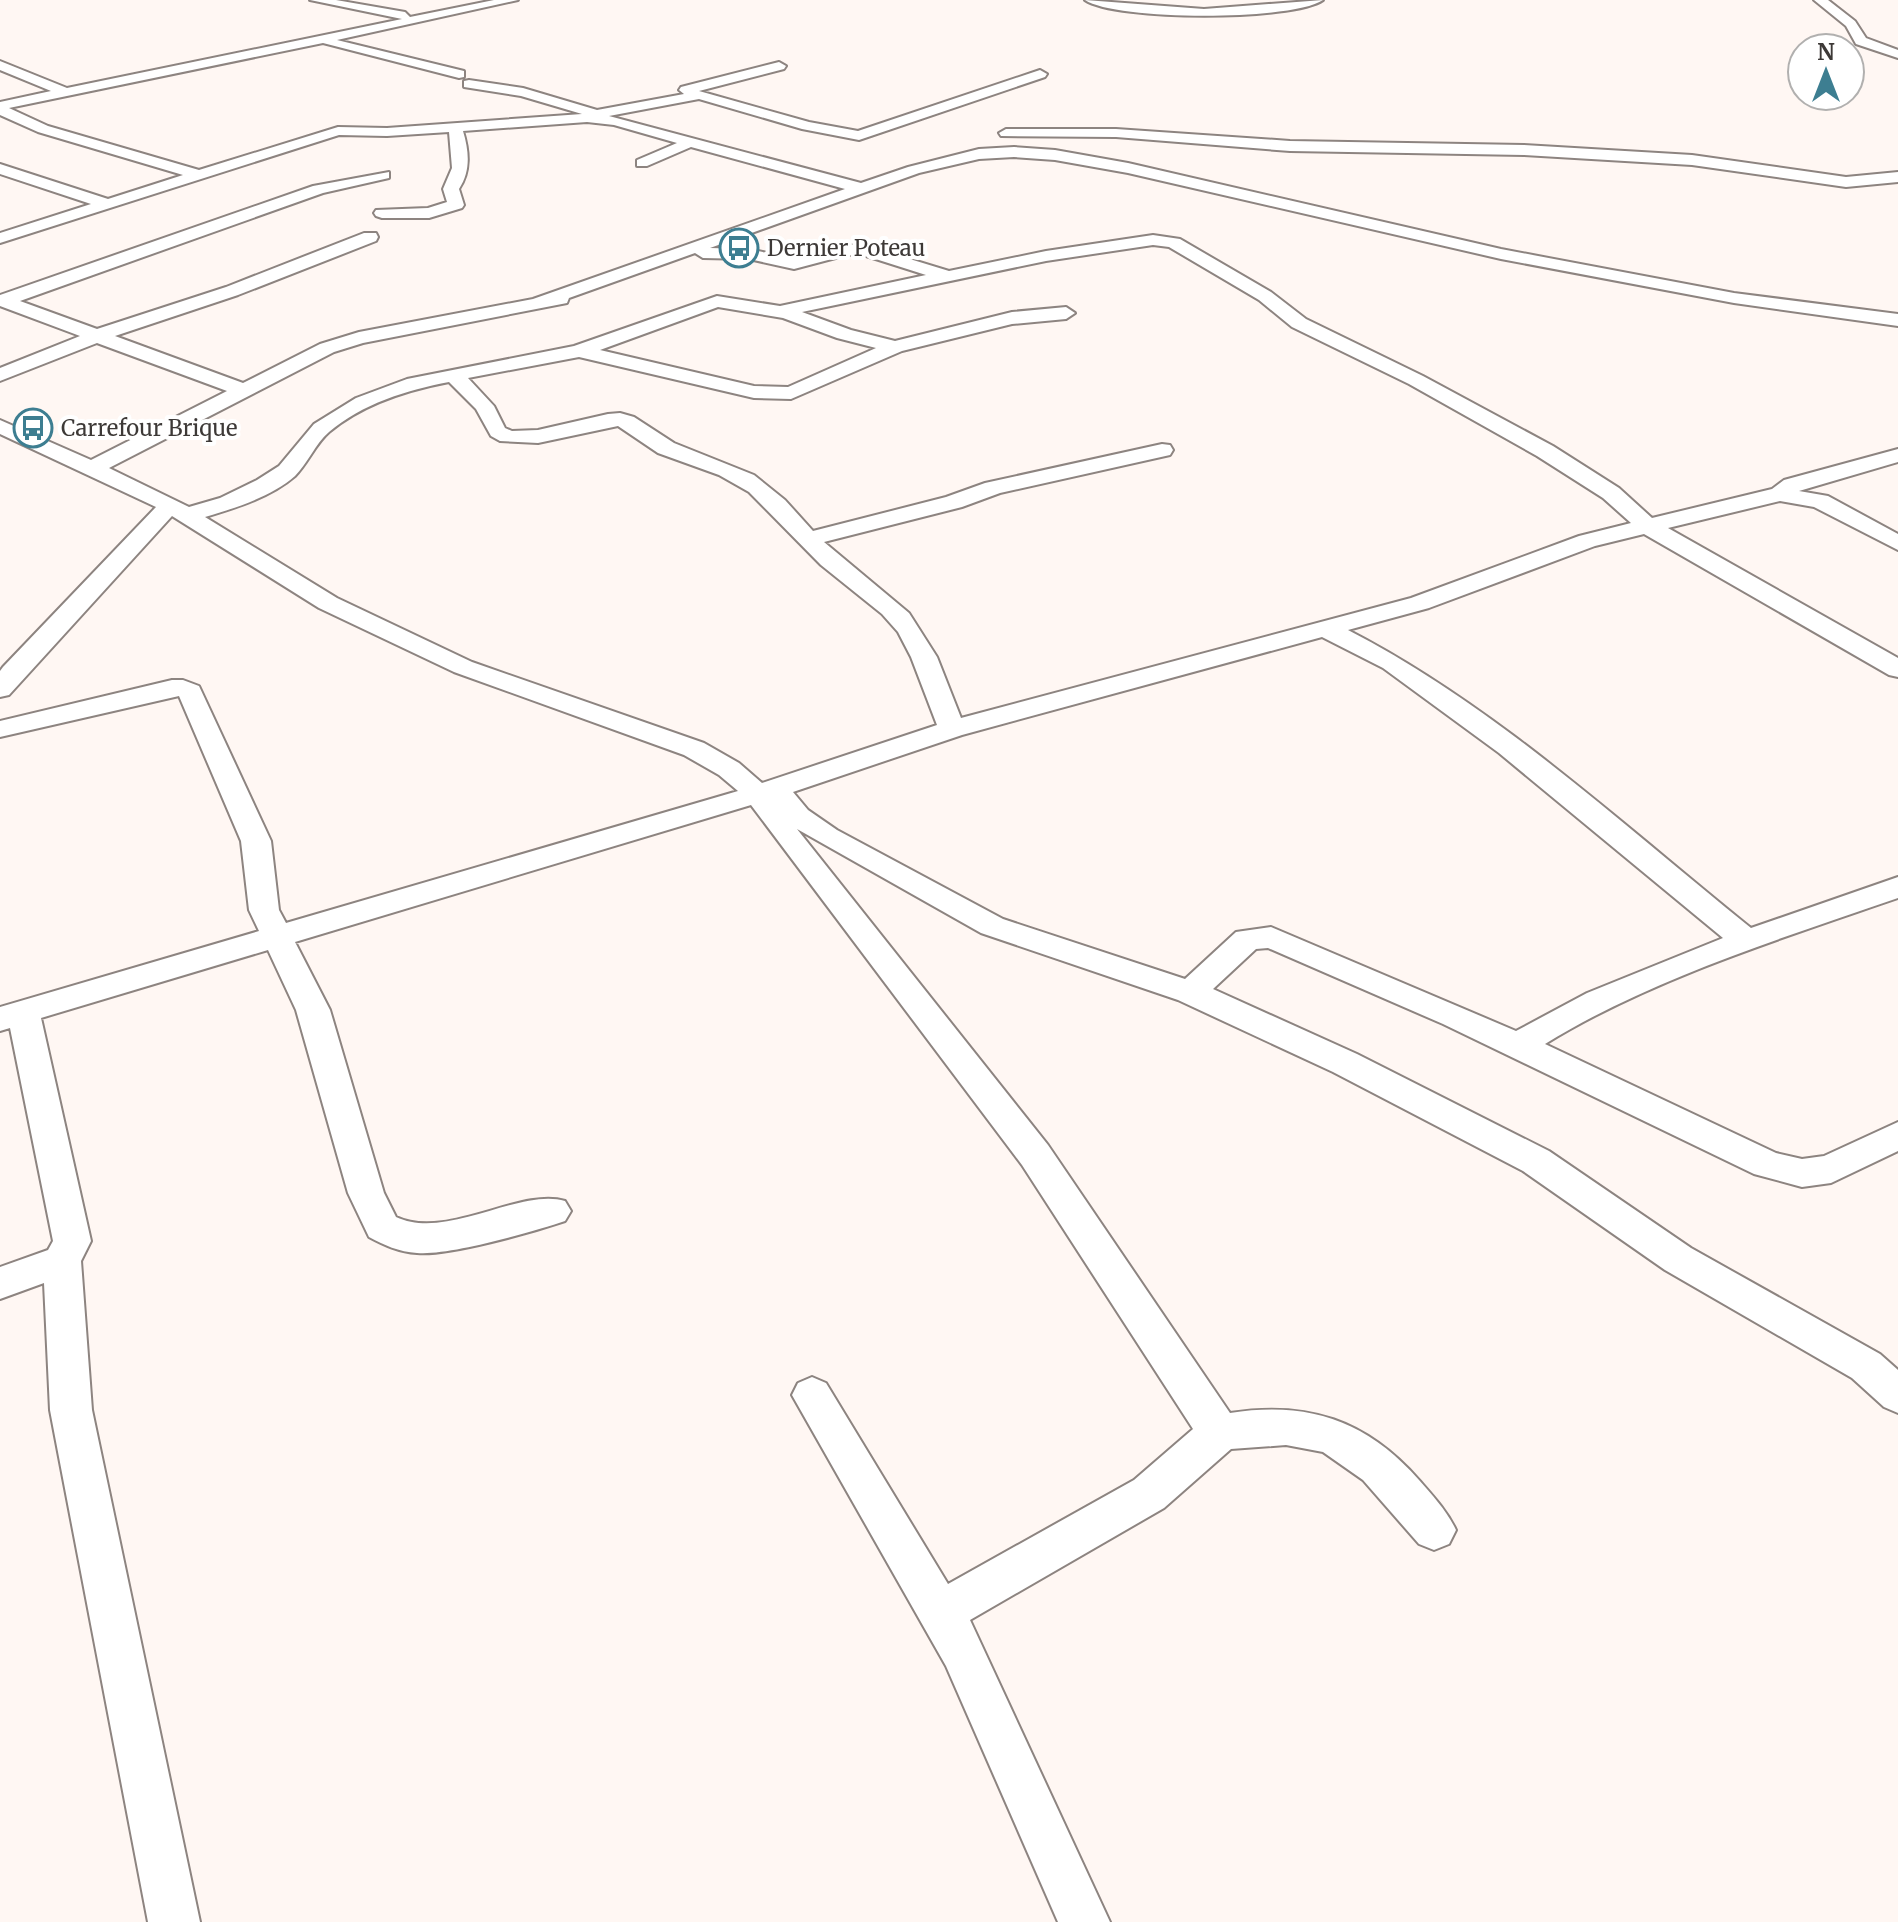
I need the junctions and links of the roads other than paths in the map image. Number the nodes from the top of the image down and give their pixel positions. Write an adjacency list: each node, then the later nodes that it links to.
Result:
1 (316, 0): 6 (street)
2 (512, 0): 6 (street)
3 (1091, 0): 4 (street)
4 (1317, 0)
5 (1820, 0): 8 (street)
6 (416, 19): 7 (street)
7 (318, 39): 12 (street); 15 (street)
8 (1898, 54)
9 (0, 65): 12 (street)
10 (779, 66): 13 (street)
11 (1040, 74): 17 (street)
12 (65, 92): 14 (street)
13 (670, 98): 15 (street); 17 (street)
14 (0, 108): 25 (street)
15 (582, 115): 16 (street); 18 (street)
16 (455, 128): 25 (street); 30 (street)
17 (859, 136): 19 (street)
18 (688, 142): 21 (street); 22 (street)
19 (832, 148)
20 (807, 157): 22 (street)
21 (642, 163)
22 (778, 166): 28 (street)
23 (927, 167): 27 (street); 28 (street); 40 (street)
24 (0, 169): 29 (street)
25 (196, 174): 29 (street)
26 (383, 175): 36 (street)
27 (1898, 177)
28 (863, 189): 33 (street)
29 (108, 204): 31 (street)
30 (382, 213)
31 (4, 234)
32 (370, 237): 41 (street)
33 (684, 252): 34 (street); 37 (street)
34 (732, 253): 35 (street); 37 (street)
35 (948, 276): 38 (street); 53 (street)
36 (2, 300): 41 (street)
37 (540, 302): 46 (street)
38 (781, 312): 42 (street); 43 (street)
39 (1066, 313): 42 (street)
40 (1898, 320)
41 (99, 335): 44 (street); 46 (street)
42 (895, 347): 43 (street)
43 (579, 351): 45 (street)
44 (0, 375)
45 (452, 375): 52 (street); 54 (street)
46 (245, 391): 50 (street)
47 (3, 433): 50 (street)
48 (1162, 450): 54 (street)
49 (1898, 455): 51 (street)
50 (91, 469): 52 (street)
51 (1780, 494): 53 (street); 55 (street)
52 (178, 510): 58 (street); 61 (street)
53 (1647, 526): 56 (street); 57 (street)
54 (808, 539): 60 (street)
55 (1898, 543)
56 (1326, 629): 60 (street); 64 (street)
57 (1898, 669)
58 (4, 678)
59 (0, 729): 63 (street)
60 (952, 729): 61 (street)
61 (772, 794): 63 (street); 65 (street); 75 (street)
62 (1898, 887): 64 (street)
63 (275, 937): 66 (street); 69 (street)
64 (1744, 939): 67 (street)
65 (1190, 992): 67 (street); 72 (street)
66 (12, 1016): 70 (street)
67 (1518, 1046): 68 (street)
68 (1898, 1135)
69 (552, 1211)
70 (62, 1261): 71 (street); 78 (street)
71 (0, 1283)
72 (1882, 1366): 74 (street)
73 (812, 1395): 77 (street)
74 (1898, 1395)
75 (1220, 1434): 76 (street); 77 (street)
76 (1434, 1530)
77 (942, 1611): 79 (street)
78 (174, 1922)
79 (1084, 1922)

